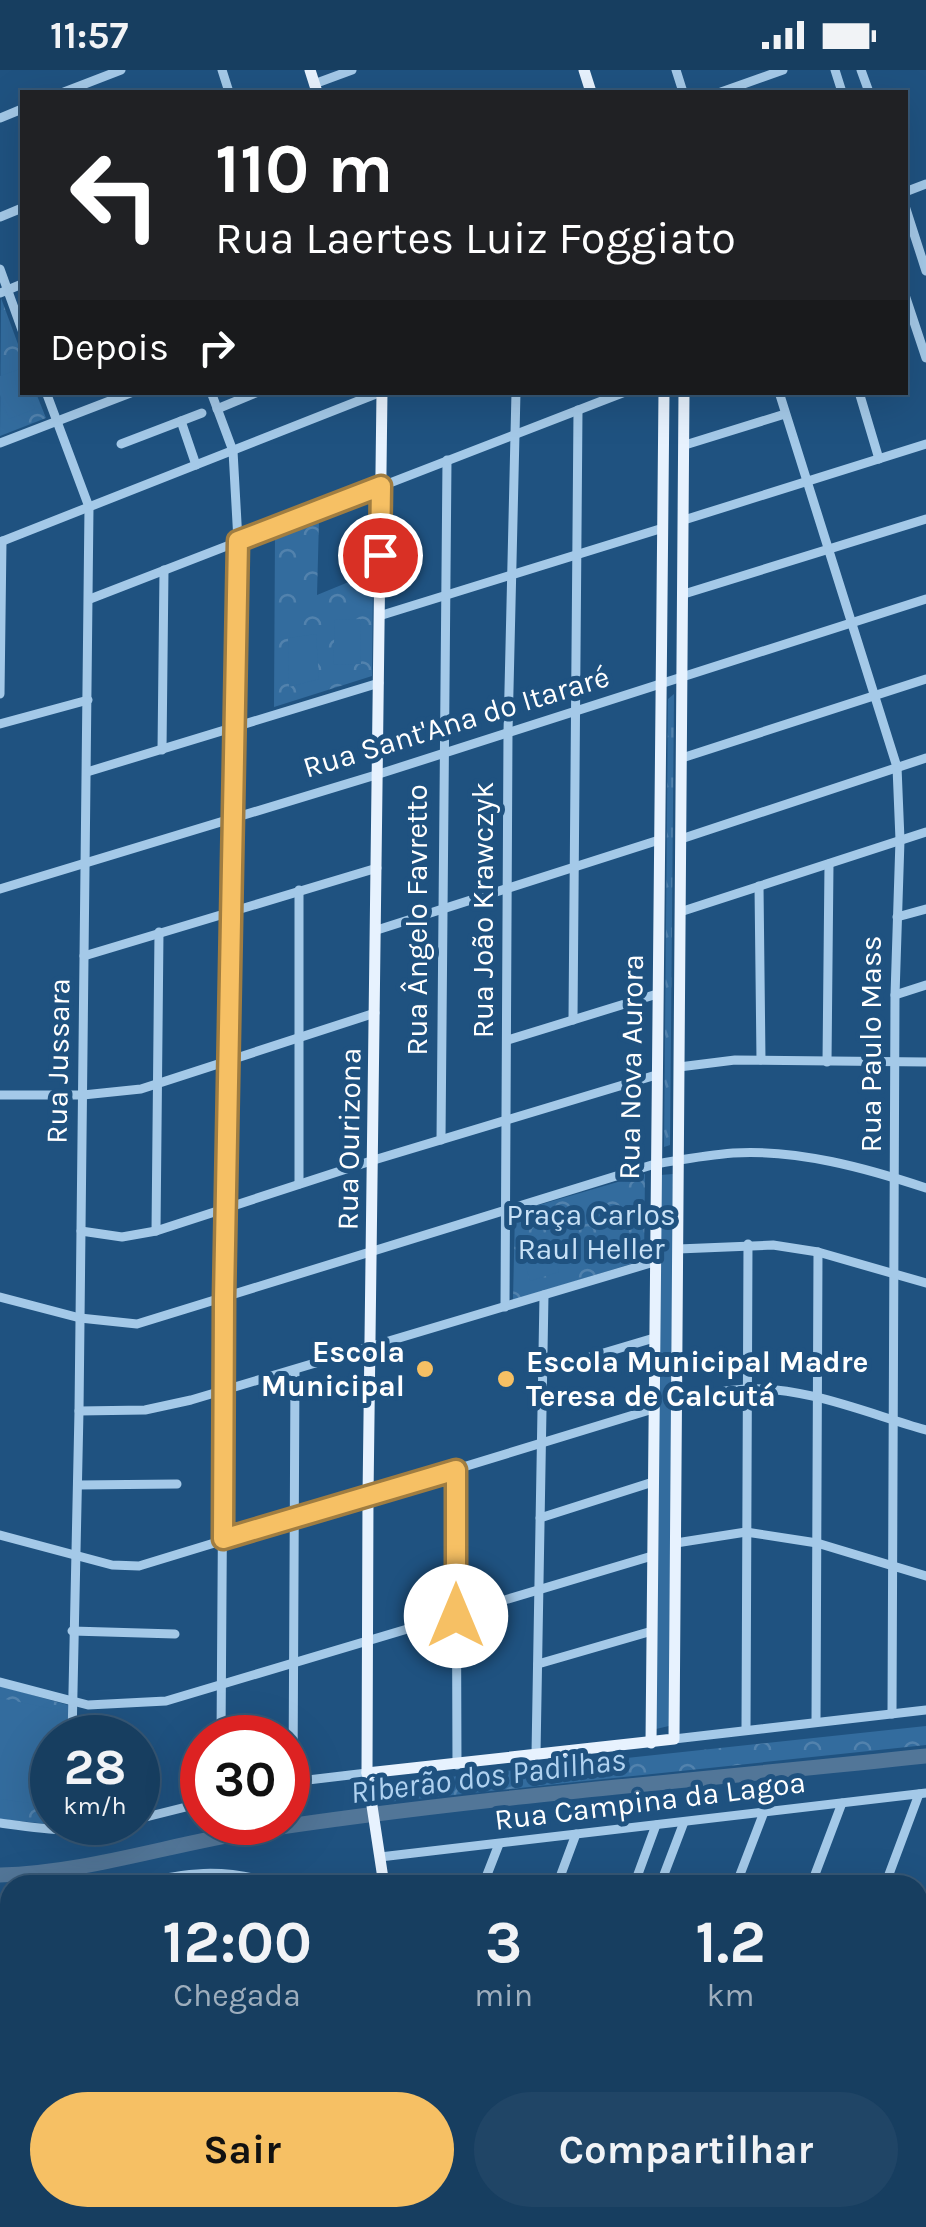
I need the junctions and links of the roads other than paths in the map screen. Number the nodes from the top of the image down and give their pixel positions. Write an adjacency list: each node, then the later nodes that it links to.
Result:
1 (121, 70): 6 (street)
2 (310, 70): 7 (main road)
3 (352, 70): 7 (street)
4 (784, 70): 5 (street)
5 (767, 73): 10 (street)
6 (97, 79): 8 (street); 9 (street)
7 (316, 88)
8 (69, 90)
9 (101, 90)
10 (726, 90)
11 (908, 215): 13 (street)
12 (0, 269): 14 (street)
13 (926, 271)
14 (4, 291): 16 (street)
15 (908, 304): 17 (street)
16 (20, 326)
17 (926, 358)
18 (47, 395): 35 (street, Rua Jussara)
19 (125, 395): 35 (street)
20 (213, 395): 30 (street)
21 (251, 395): 30 (street)
22 (374, 395): 41 (street)
23 (382, 395): 46 (main road, Rua Ourizona)
24 (516, 395): 36 (street, Rua João Krawczyk)
25 (616, 395): 31 (street)
26 (664, 395): 50 (main road, Rua Nova Aurora)
27 (684, 395): 40 (main road, Rua Nova Aurora)
28 (780, 395): 33 (street, Rua Paulo Mass)
29 (860, 395): 42 (street)
30 (217, 409): 41 (street)
31 (578, 410): 36 (street); 54 (street)
32 (202, 413): 34 (street)
33 (785, 414): 40 (street); 45 (street, Rua Paulo Mass)
34 (181, 421): 38 (street); 44 (street)
35 (57, 422): 37 (street); 47 (street, Rua Jussara)
36 (514, 434): 43 (street); 56 (street, Rua João Krawczyk)
37 (0, 444)
38 (121, 444)
39 (926, 444): 42 (street)
40 (685, 445): 49 (main road, Rua Nova Aurora)
41 (233, 451): 44 (street); 51 (street)
42 (879, 459): 45 (street)
43 (448, 460): 46 (street); 58 (street, Rua Ângelo Favretto)
44 (196, 465): 47 (street)
45 (807, 482): 49 (street); 53 (street, Rua Paulo Mass)
46 (381, 486): 51 (street); 61 (main road, Rua Ourizona)
47 (89, 507): 52 (street); 59 (street, Rua Jussara)
48 (926, 519): 53 (street)
49 (684, 520): 57 (main road, Rua Nova Aurora)
50 (663, 528): 54 (street); 67 (main road, Rua Nova Aurora)
51 (238, 541): 55 (street); 73 (street)
52 (1, 542): 63 (street)
53 (828, 549): 57 (street); 62 (street, Rua Paulo Mass)
54 (576, 556): 56 (street); 71 (street)
55 (164, 570): 59 (street); 75 (street)
56 (512, 575): 58 (street); 74 (street, Rua João Krawczyk)
57 (684, 594): 64 (main road, Rua Nova Aurora)
58 (445, 596): 61 (street); 76 (street, Rua Ângelo Favretto)
59 (90, 599): 70 (street, Rua Jussara)
60 (926, 599): 62 (street, Rua Sant'Ana do Itararé)
61 (379, 616): 66 (main road, Rua Ourizona)
62 (851, 622): 64 (street, Rua Sant'Ana do Itararé); 69 (street, Rua Paulo Mass)
63 (0, 653): 68 (street)
64 (683, 676): 67 (street, Rua Sant'Ana do Itararé); 77 (main road, Rua Nova Aurora)
65 (926, 679): 69 (street)
66 (379, 683): 73 (street); 81 (main road, Rua Ourizona)
67 (661, 684): 71 (street, Rua Sant'Ana do Itararé); 85 (main road, Rua Nova Aurora)
68 (0, 694)
69 (874, 696): 77 (street); 79 (street, Rua Paulo Mass)
70 (88, 700): 72 (street); 80 (street, Rua Jussara)
71 (575, 711): 74 (street, Rua Sant'Ana do Itararé); 89 (street)
72 (0, 724)
73 (234, 728): 75 (street); 82 (street)
74 (508, 732): 76 (street, Rua Sant'Ana do Itararé); 93 (street, Rua João Krawczyk)
75 (162, 750): 80 (street)
76 (442, 754): 81 (street, Rua Sant'Ana do Itararé); 95 (street, Rua Ângelo Favretto)
77 (682, 758): 84 (main road, Rua Nova Aurora)
78 (926, 758): 79 (street)
79 (897, 767): 84 (street); 86 (street, Rua Paulo Mass)
80 (87, 772): 87 (street, Rua Jussara)
81 (379, 774): 82 (street, Rua Sant'Ana do Itararé); 90 (main road, Rua Ourizona)
82 (232, 818): 87 (street, Rua Sant'Ana do Itararé); 97 (street)
83 (926, 832): 86 (street)
84 (681, 839): 98 (main road, Rua Nova Aurora)
85 (659, 840): 89 (street); 102 (main road, Rua Nova Aurora)
86 (900, 840): 88 (street); 99 (street, Rua Paulo Mass)
87 (85, 863): 92 (street, Rua Sant'Ana do Itararé); 104 (street, Rua Jussara)
88 (829, 864): 91 (street); 115 (street)
89 (576, 867): 93 (street); 109 (street)
90 (377, 868): 94 (street); 100 (main road, Rua Ourizona)
91 (759, 886): 98 (street); 112 (street)
92 (0, 889)
93 (508, 889): 95 (street); 111 (street, Rua João Krawczyk)
94 (299, 890): 97 (street); 110 (street)
95 (446, 909): 100 (street); 123 (street, Rua Ângelo Favretto)
96 (926, 909): 99 (street)
97 (230, 910): 101 (street); 113 (street)
98 (680, 912): 103 (main road, Rua Nova Aurora)
99 (898, 917): 107 (street, Rua Paulo Mass)
100 (377, 930): 108 (main road, Rua Ourizona)
101 (159, 932): 104 (street); 119 (street)
102 (658, 952): 103 (street); 106 (main road, Rua Nova Aurora)
103 (680, 952): 117 (main road, Rua Nova Aurora)
104 (84, 956): 121 (street, Rua Jussara)
105 (926, 985): 107 (street)
106 (657, 994): 109 (street); 118 (main road, Rua Nova Aurora)
107 (895, 995): 114 (street, Rua Paulo Mass)
108 (375, 1013): 110 (street); 124 (main road, Rua Ourizona)
109 (573, 1020): 111 (street)
110 (299, 1038): 113 (street); 128 (street)
111 (508, 1040): 122 (street, Rua João Krawczyk)
112 (761, 1060): 115 (street); 117 (street)
113 (228, 1061): 119 (street); 130 (street)
114 (895, 1061): 115 (street); 116 (street); 127 (street, Rua Paulo Mass)
115 (826, 1062)
116 (926, 1062)
117 (679, 1067): 125 (main road, Rua Nova Aurora)
118 (656, 1075): 122 (street); 126 (main road, Rua Nova Aurora)
119 (158, 1084): 121 (street); 132 (street)
120 (0, 1095): 121 (street)
121 (83, 1095): 133 (street, Rua Jussara)
122 (508, 1119): 123 (street); 131 (street, Rua João Krawczyk)
123 (441, 1140): 124 (street)
124 (374, 1160): 128 (street); 135 (main road, Rua Ourizona)
125 (678, 1160): 126 (street); 127 (street); 136 (main road, Rua Nova Aurora)
126 (654, 1164): 131 (street); 138 (main road, Rua Nova Aurora)
127 (896, 1178): 129 (street); 139 (street, Rua Paulo Mass)
128 (299, 1184): 130 (street)
129 (926, 1188)
130 (225, 1207): 132 (street); 145 (street)
131 (508, 1207): 135 (street); 146 (street, Rua João Krawczyk)
132 (156, 1231): 133 (street)
133 (81, 1232): 148 (street, Rua Jussara)
134 (748, 1244): 136 (street); 137 (street); 154 (street)
135 (372, 1250): 145 (street); 151 (main road, Rua Ourizona)
136 (678, 1250): 141 (main road, Rua Nova Aurora)
137 (818, 1252): 139 (street); 157 (street)
138 (654, 1262): 142 (street); 144 (main road, Rua Nova Aurora)
139 (892, 1273): 140 (street); 160 (street, Rua Paulo Mass)
140 (926, 1283)
141 (678, 1292): 144 (main road); 147 (main road, Rua Nova Aurora)
142 (544, 1295): 146 (street); 153 (street)
143 (0, 1297): 148 (street)
144 (654, 1297): 149 (main road, Rua Nova Aurora)
145 (224, 1299): 148 (street); 155 (street)
146 (505, 1307): 151 (street)
147 (678, 1316): 149 (main road); 156 (main road, Rua Nova Aurora)
148 (80, 1318): 159 (street, Rua Jussara)
149 (654, 1319): 150 (main road, Rua Nova Aurora)
150 (654, 1338): 153 (street); 158 (main road, Rua Nova Aurora)
151 (371, 1347): 152 (street); 167 (main road, Rua Ourizona)
152 (296, 1370): 155 (street); 169 (street)
153 (543, 1371): 162 (street)
154 (746, 1389): 156 (street); 157 (street); 170 (street)
155 (224, 1390): 159 (street); 172 (street)
156 (677, 1399): 173 (main road, Rua Nova Aurora)
157 (816, 1399): 160 (street); 174 (street)
158 (653, 1410): 162 (street); 164 (main road, Rua Nova Aurora)
159 (79, 1411): 166 (street, Rua Jussara)
160 (894, 1421): 161 (street); 177 (street, Rua Paulo Mass)
161 (926, 1430)
162 (542, 1444): 163 (street); 168 (street)
163 (456, 1470): 167 (street); 180 (street)
164 (653, 1482): 168 (street); 176 (main road, Rua Nova Aurora)
165 (176, 1484): 166 (street)
166 (78, 1485): 175 (street, Rua Jussara)
167 (368, 1497): 169 (street); 184 (main road, Rua Ourizona)
168 (540, 1518): 179 (street)
169 (292, 1519): 172 (street); 186 (street)
170 (746, 1532): 173 (street); 174 (street); 196 (street)
171 (0, 1535): 175 (street)
172 (223, 1539): 175 (street); 188 (street)
173 (676, 1542): 197 (main road, Rua Nova Aurora)
174 (816, 1544): 177 (street); 195 (street)
175 (75, 1556): 181 (street, Rua Jussara)
176 (652, 1556): 179 (street); 182 (main road, Rua Nova Aurora)
177 (894, 1566): 178 (street); 191 (street, Rua Paulo Mass)
178 (926, 1576)
179 (538, 1591): 180 (street); 185 (street)
180 (456, 1616): 184 (street); 200 (street)
181 (72, 1631): 183 (street); 189 (street, Rua Jussara)
182 (652, 1631): 185 (street); 198 (main road, Rua Nova Aurora)
183 (175, 1634)
184 (368, 1643): 186 (street); 201 (main road, Rua Ourizona)
185 (538, 1664): 199 (street)
186 (292, 1665): 188 (street); 194 (street)
187 (0, 1682): 189 (street)
188 (221, 1685): 189 (street); 193 (street)
189 (72, 1701): 192 (street, Rua Jussara)
190 (926, 1710): 191 (street)
191 (892, 1714): 195 (street)
192 (72, 1715)
193 (221, 1715)
194 (291, 1715)
195 (816, 1722): 196 (street)
196 (746, 1730): 197 (street)
197 (674, 1739): 198 (main road)
198 (651, 1743): 199 (main road)
199 (536, 1754): 200 (main road)
200 (457, 1765): 201 (main road)
201 (374, 1773): 202 (street); 212 (main road, Rua Ourizona)
202 (310, 1780)
203 (922, 1794): 204 (street, Rua Campina da Lagoa); 222 (street)
204 (842, 1803): 205 (street, Rua Campina da Lagoa); 221 (street)
205 (764, 1812): 206 (street, Rua Campina da Lagoa); 220 (street)
206 (684, 1822): 209 (street, Rua Campina da Lagoa); 219 (street)
207 (0, 1823): 208 (street)
208 (30, 1824)
209 (656, 1825): 210 (street, Rua Campina da Lagoa); 218 (street)
210 (576, 1834): 211 (street, Rua Campina da Lagoa); 217 (street)
211 (499, 1844): 212 (street, Rua Campina da Lagoa); 216 (street)
212 (380, 1857): 215 (main road, Rua Ourizona)
213 (207, 1875): 214 (street)
214 (240, 1875)
215 (383, 1875)
216 (487, 1875)
217 (561, 1875)
218 (638, 1875)
219 (664, 1875)
220 (740, 1875)
221 (815, 1875)
222 (889, 1875)

